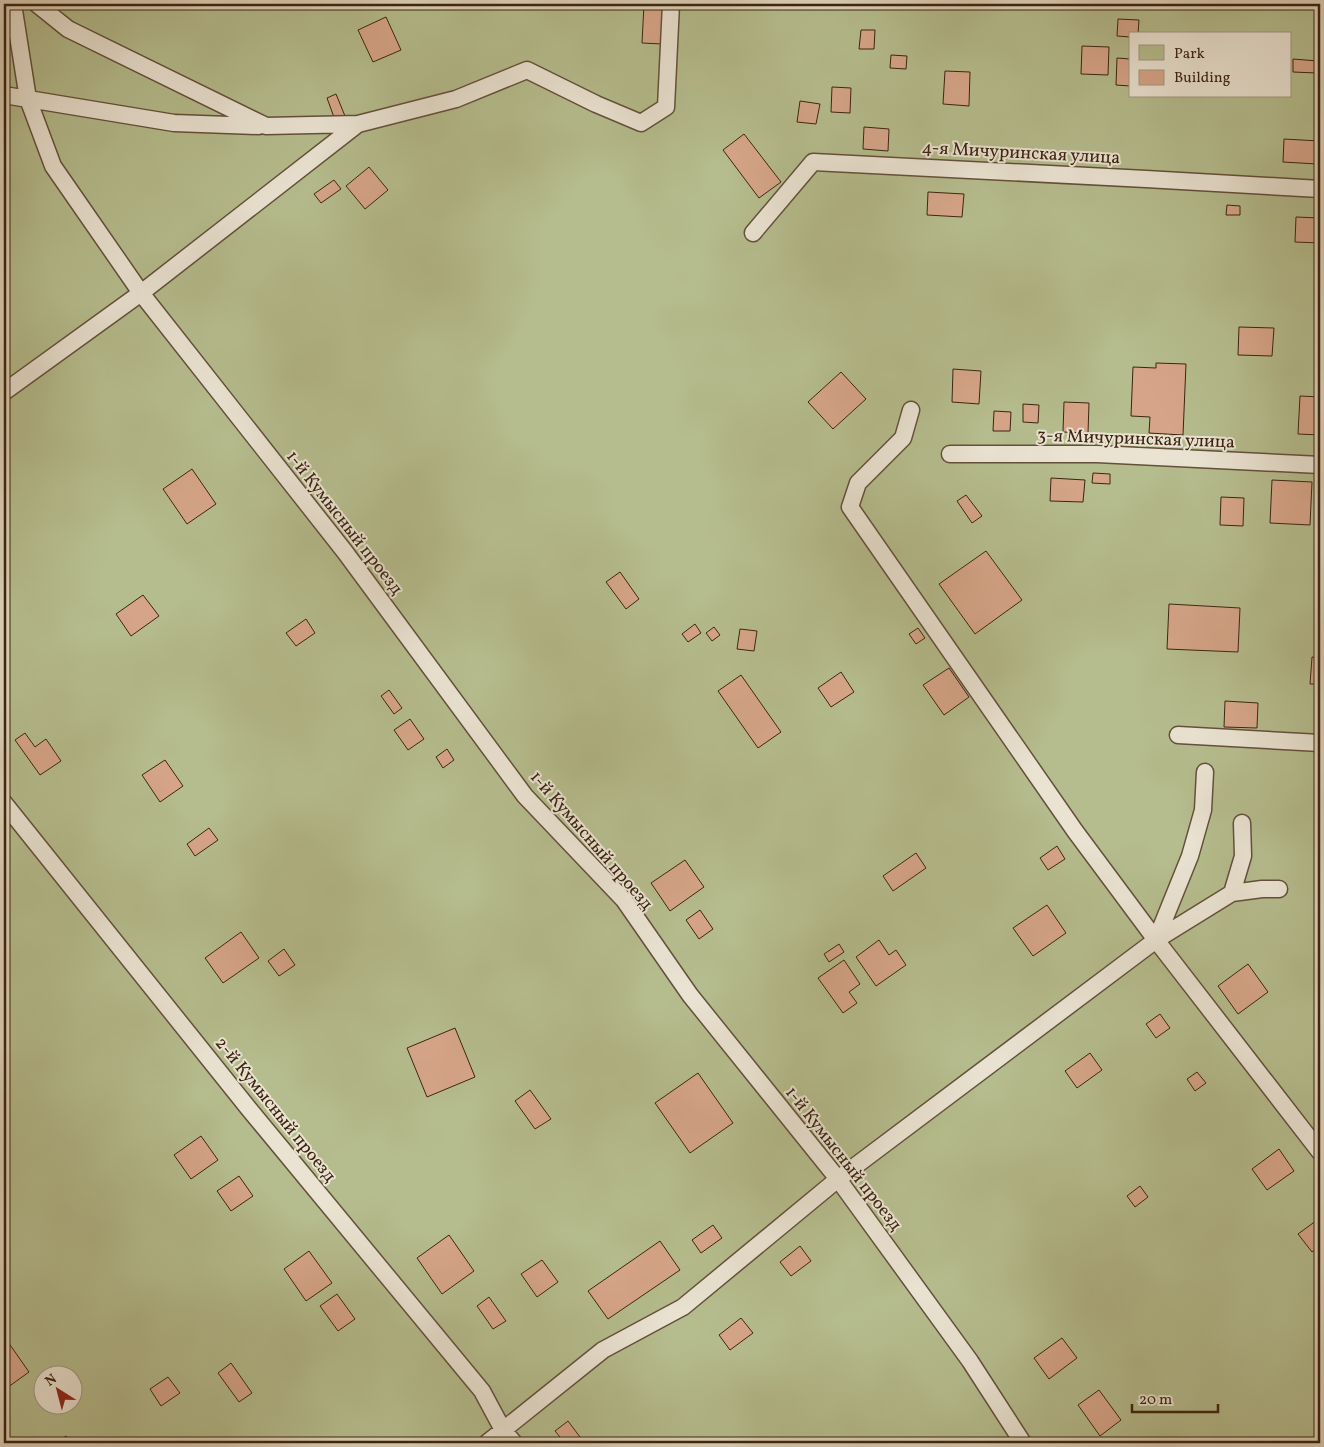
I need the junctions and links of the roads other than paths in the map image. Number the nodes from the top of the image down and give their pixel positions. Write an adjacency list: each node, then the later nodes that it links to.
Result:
1 (13, 4): 5 (lane, 1-й Кумысный проезд)
2 (37, 4): 7 (lane)
3 (671, 4): 6 (lane)
4 (4, 95): 5 (lane)
5 (28, 99): 7 (lane); 10 (lane, 1-й Кумысный проезд)
6 (358, 124): 7 (lane); 10 (lane)
7 (266, 126)
8 (1320, 189): 9 (lane, 4-я Мичуринская улица)
9 (753, 233)
10 (140, 293): 11 (lane); 24 (lane, 1-й Кумысный проезд)
11 (4, 392)
12 (911, 410): 22 (lane)
13 (950, 454): 14 (lane, 3-я Мичуринская улица)
14 (1320, 465)
15 (1178, 735): 16 (lane)
16 (1320, 743)
17 (1205, 772): 22 (lane)
18 (4, 803): 25 (lane, 2-й Кумысный проезд)
19 (1242, 823): 21 (lane)
20 (1279, 889): 21 (lane)
21 (1232, 894): 22 (lane)
22 (1156, 940): 23 (lane); 24 (lane)
23 (1320, 1152)
24 (838, 1179): 25 (lane); 28 (lane, 1-й Кумысный проезд)
25 (503, 1430): 26 (lane); 27 (lane, 2-й Кумысный проезд)
26 (488, 1443)
27 (514, 1443)
28 (1023, 1443)

